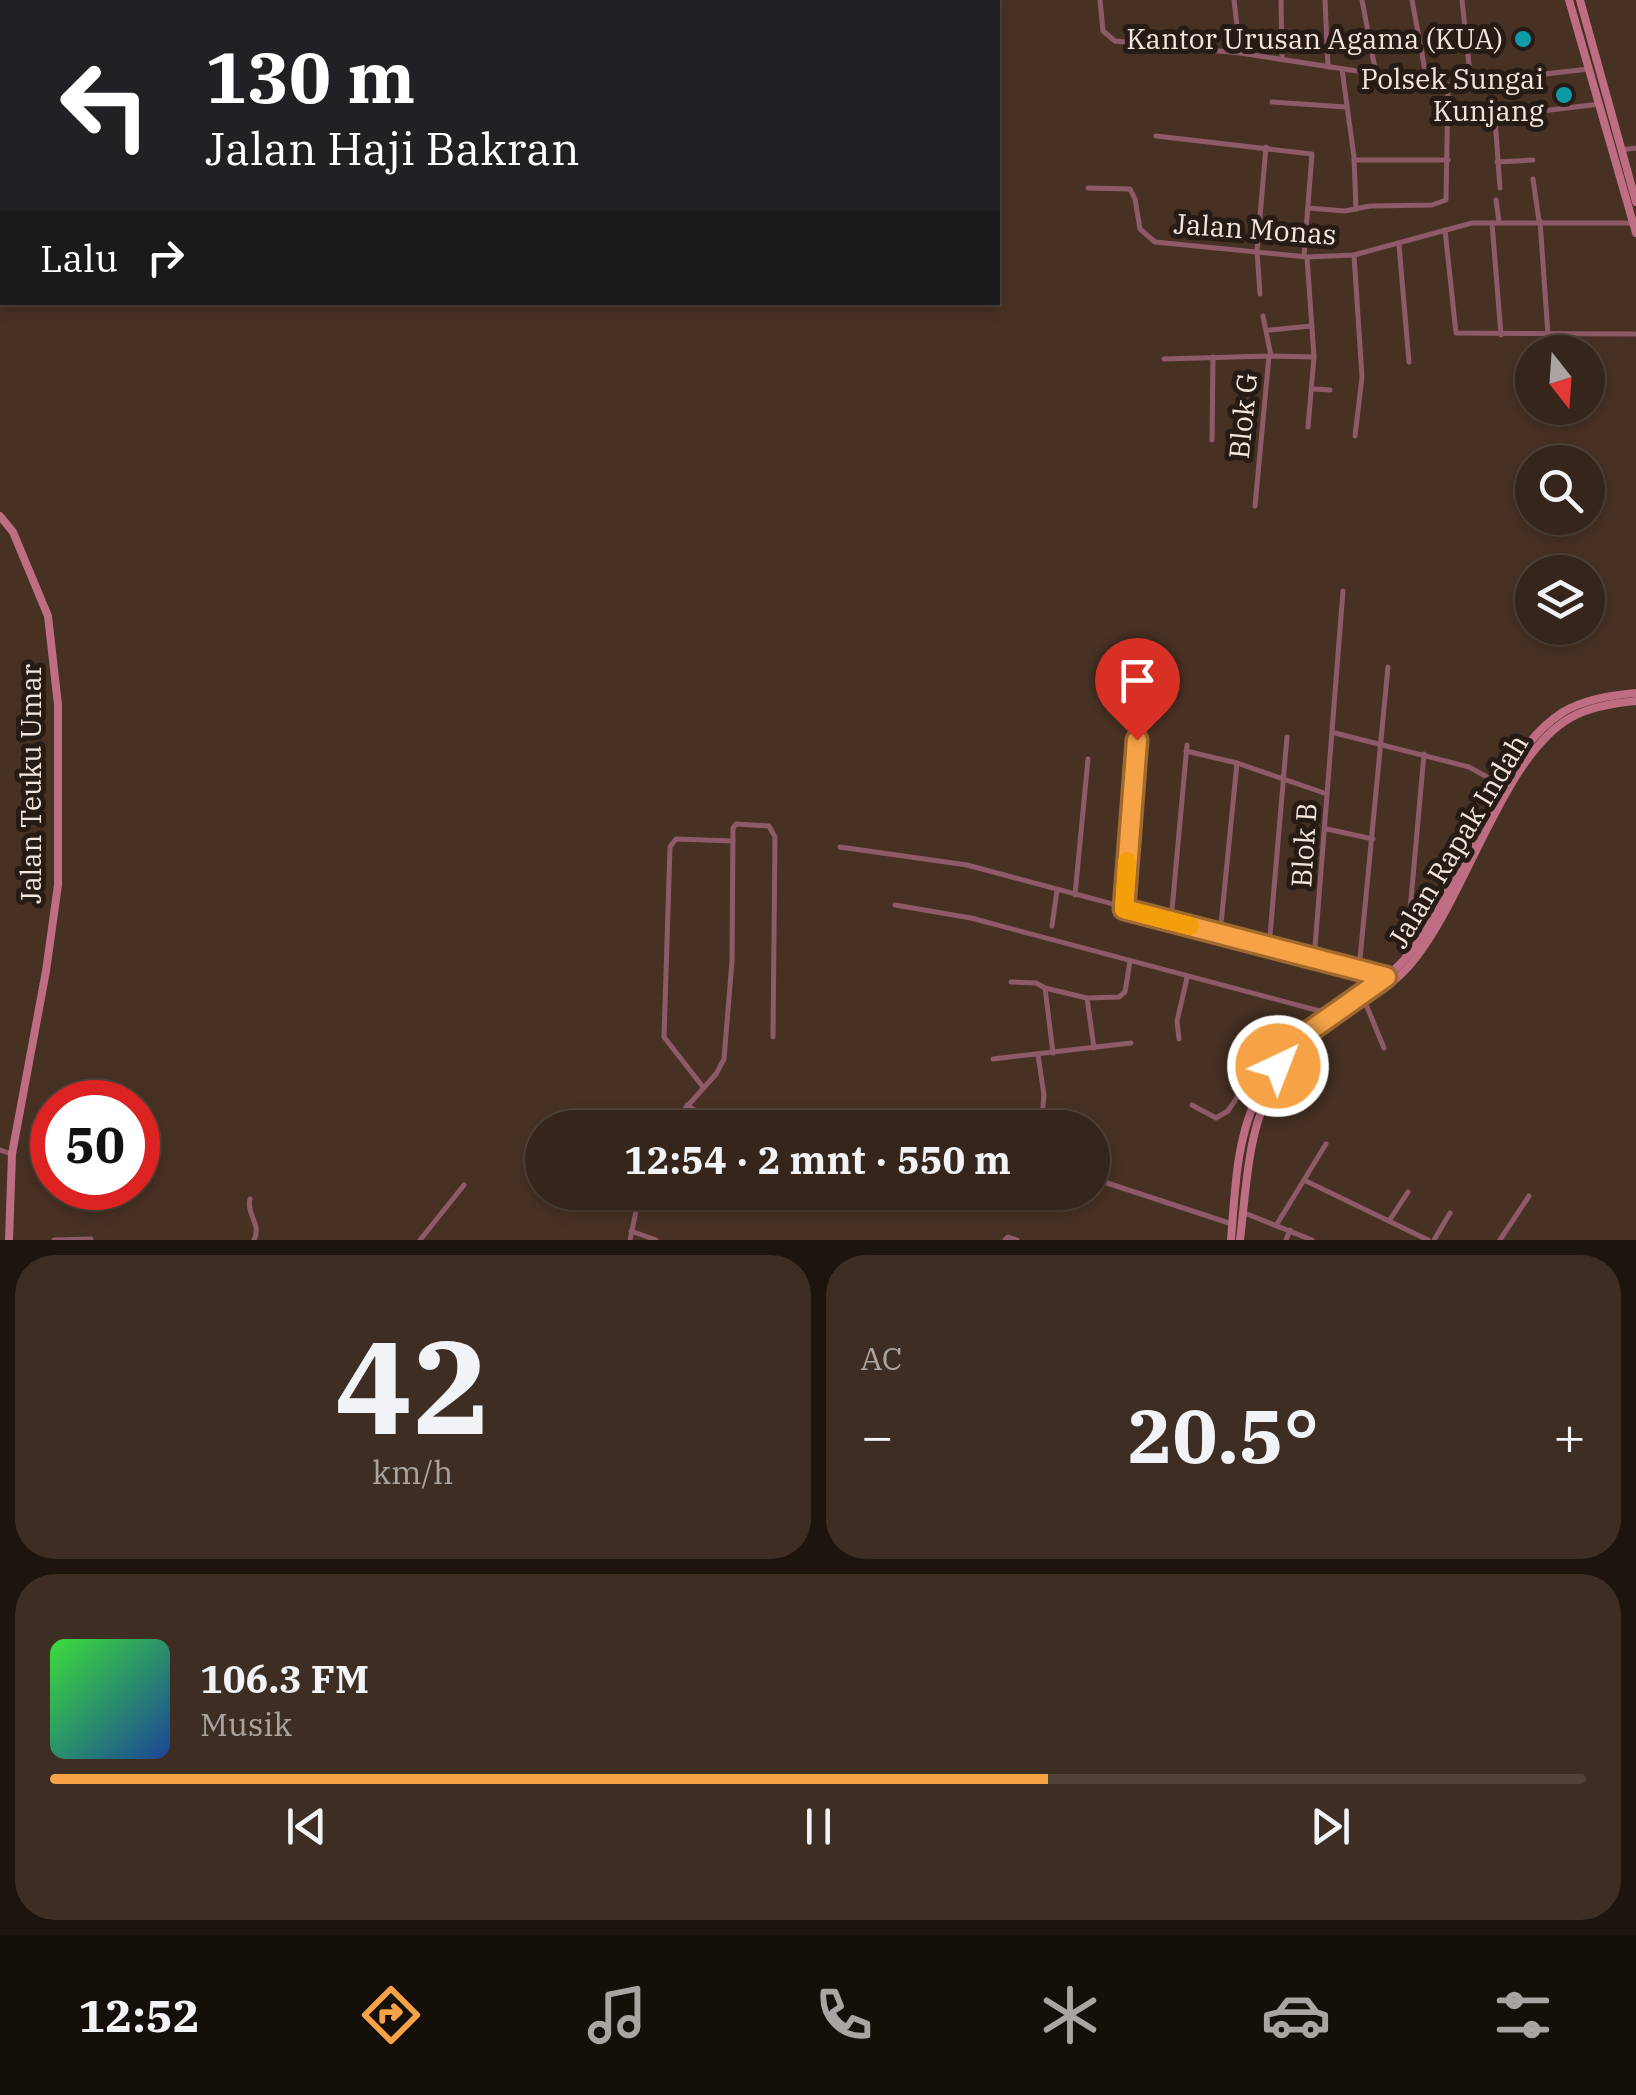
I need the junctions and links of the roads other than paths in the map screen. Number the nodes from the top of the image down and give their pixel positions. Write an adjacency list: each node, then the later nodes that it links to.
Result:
1 (1100, 0): 11 (street)
2 (1234, 0): 11 (street)
3 (1281, 0): 12 (street)
4 (1325, 0): 13 (street)
5 (1362, 0): 16 (street)
6 (1412, 0): 17 (street)
7 (1462, 0): 18 (street)
8 (1569, 0): 10 (main road)
9 (1580, 0): 10 (main road)
10 (1585, 36): 15 (main road); 28 (main road)
11 (1240, 53): 12 (street)
12 (1282, 59): 13 (street)
13 (1328, 67): 14 (street)
14 (1342, 69): 16 (street); 22 (street)
15 (1589, 69): 18 (street); 21 (main road)
16 (1376, 74): 17 (street)
17 (1427, 81): 19 (street)
18 (1471, 83): 19 (street)
19 (1448, 85): 24 (street)
20 (1272, 102): 22 (street)
21 (1600, 104): 23 (street); 28 (main road)
22 (1346, 108): 29 (street)
23 (1495, 118): 24 (street); 32 (street)
24 (1450, 122): 30 (street)
25 (1156, 136): 26 (street)
26 (1266, 148): 38 (street); 45 (street)
27 (1636, 148): 28 (street)
28 (1617, 150): 37 (main road); 42 (main road)
29 (1354, 160): 30 (street); 39 (street)
30 (1448, 160): 39 (street)
31 (1534, 160): 32 (street)
32 (1496, 162): 35 (street)
33 (1533, 179): 40 (street)
34 (1088, 188): 45 (street, Jalan Monas)
35 (1500, 188)
36 (1496, 200): 41 (street)
37 (1636, 202)
38 (1308, 208): 39 (street); 47 (street)
39 (1356, 208)
40 (1540, 221): 41 (street, Jalan Monas); 42 (street, Jalan Monas); 55 (street)
41 (1496, 222): 43 (street, Jalan Monas); 53 (street)
42 (1635, 228)
43 (1445, 230): 44 (street, Jalan Monas); 53 (street)
44 (1399, 244): 46 (street, Jalan Monas); 60 (street)
45 (1257, 251): 47 (street, Jalan Monas); 48 (street)
46 (1354, 255): 47 (street, Jalan Monas); 64 (street)
47 (1305, 256): 50 (street)
48 (1260, 294)
49 (1263, 316): 56 (street)
50 (1311, 326): 51 (street); 58 (street)
51 (1270, 330)
52 (1636, 334): 55 (street)
53 (1501, 335): 54 (street)
54 (1515, 335)
55 (1548, 335)
56 (1270, 356): 57 (street); 58 (street, Blok G); 66 (street, Blok G)
57 (1213, 357): 59 (street); 65 (street)
58 (1314, 357): 61 (street)
59 (1164, 359)
60 (1408, 362)
61 (1313, 389): 62 (street); 63 (street)
62 (1330, 390)
63 (1308, 428)
64 (1355, 436)
65 (1212, 440)
66 (1255, 506)
67 (0, 516): 123 (main road, Jalan Teuku Umar)
68 (1343, 591): 73 (street, Blok B)
69 (1388, 667): 75 (street)
70 (1142, 679): 89 (street)
71 (1636, 693): 80 (main road, Jalan Rapak Indah)
72 (1636, 701): 103 (main road, Jalan Rapak Indah)
73 (1334, 732): 75 (street); 81 (street, Blok B)
74 (1287, 738): 79 (street)
75 (1378, 744): 76 (street); 83 (street)
76 (1424, 754): 80 (street); 94 (street)
77 (1088, 759): 87 (street)
78 (1237, 763): 79 (street); 90 (street); 92 (street)
79 (1283, 780): 81 (street); 93 (street)
80 (1502, 785): 94 (main road, Jalan Rapak Indah)
81 (1327, 794): 82 (street, Blok B)
82 (1327, 830): 83 (street); 95 (street, Blok B)
83 (1373, 839): 97 (street)
84 (733, 842): 105 (street); 114 (street); 114 (street)
85 (840, 847): 86 (street)
86 (1057, 890): 87 (street); 91 (street)
87 (1075, 895): 89 (street)
88 (895, 905): 96 (street)
89 (1124, 909): 90 (street)
90 (1171, 922): 92 (street)
91 (1052, 926)
92 (1220, 934): 93 (street)
93 (1268, 947): 95 (street)
94 (1405, 959): 98 (main road, Jalan Rapak Indah)
95 (1314, 960): 97 (street)
96 (1130, 961): 99 (street); 102 (street)
97 (1359, 969): 98 (street)
98 (1386, 977): 104 (main road, Jalan Rapak Indah)
99 (1187, 978): 104 (street); 106 (street)
100 (1011, 982): 101 (street)
101 (1046, 988): 102 (street); 110 (street)
102 (1087, 998): 108 (street)
103 (1365, 1002): 109 (street); 113 (main road, Jalan Rapak Indah)
104 (1331, 1014): 113 (main road, Jalan Rapak Indah)
105 (772, 1037)
106 (1179, 1039)
107 (1131, 1044): 108 (street)
108 (1094, 1048): 110 (street)
109 (1384, 1048)
110 (1053, 1053): 111 (street)
111 (1038, 1055): 112 (street); 120 (street)
112 (993, 1059)
113 (1274, 1080): 115 (main road, Jalan Rapak Indah); 131 (main road, Jalan Rapak Indah)
114 (703, 1087): 116 (street)
115 (1260, 1092): 117 (street); 131 (main road, Jalan Rapak Indah)
116 (687, 1104): 118 (street); 119 (street)
117 (1192, 1105)
118 (682, 1110)
119 (696, 1110)
120 (1043, 1110)
121 (1326, 1144): 124 (street)
122 (0, 1150): 123 (street)
123 (12, 1154): 139 (main road, Jalan Teuku Umar)
124 (1304, 1180): 133 (street); 135 (street)
125 (464, 1184): 142 (street)
126 (1110, 1184): 134 (street)
127 (1408, 1192): 133 (street)
128 (1529, 1196): 152 (street)
129 (250, 1199): 141 (street)
130 (636, 1210): 137 (street)
131 (1239, 1211): 134 (main road, Jalan Rapak Indah); 135 (street); 148 (main road, Jalan Rapak Indah)
132 (1450, 1213): 151 (street)
133 (1390, 1221): 151 (street)
134 (1232, 1224): 147 (main road, Jalan Rapak Indah)
135 (1277, 1224): 136 (street)
136 (1290, 1230): 149 (street); 150 (street)
137 (632, 1231): 143 (street); 144 (street)
138 (90, 1239): 140 (street)
139 (9, 1240)
140 (54, 1240)
141 (254, 1240)
142 (420, 1240)
143 (630, 1240)
144 (656, 1240)
145 (1005, 1240): 146 (street)
146 (1017, 1240)
147 (1231, 1240)
148 (1240, 1240)
149 (1286, 1240)
150 (1312, 1240)
151 (1431, 1240)
152 (1500, 1240)

